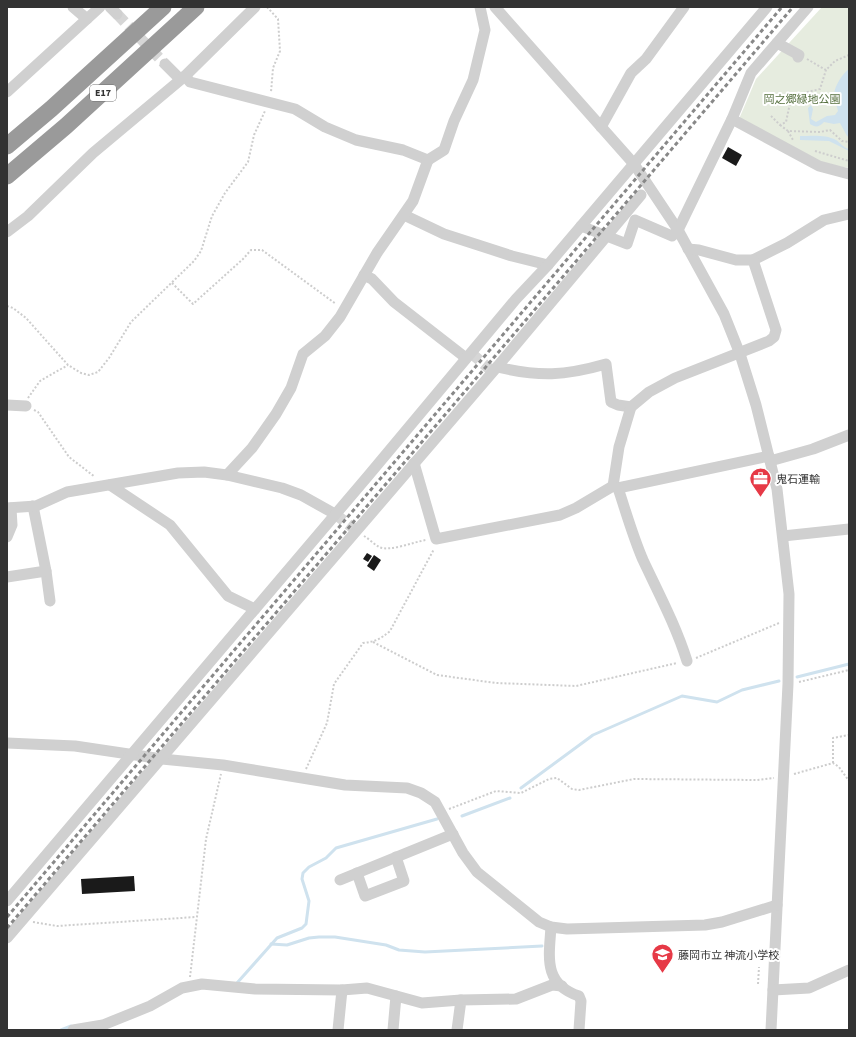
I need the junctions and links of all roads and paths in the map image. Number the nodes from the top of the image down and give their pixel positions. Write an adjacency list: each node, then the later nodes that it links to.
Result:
1 (73, 7): 12 (street)
2 (100, 7): 12 (street)
3 (163, 7): 28 (highway, E17)
4 (196, 7): 34 (highway, E17)
5 (255, 7): 18 (street)
6 (267, 7): 20 (path)
7 (480, 7): 30 (street)
8 (494, 7): 24 (street)
9 (684, 7): 24 (street)
10 (767, 7): 32 (street)
11 (808, 7): 13 (street)
12 (87, 19): 19 (street)
13 (777, 43): 15 (street); 22 (street)
14 (849, 55): 17 (path)
15 (798, 56): 17 (path)
16 (165, 64): 18 (street)
17 (826, 70): 23 (path)
18 (182, 78): 20 (street); 40 (street)
19 (7, 92)
20 (270, 102): 30 (street); 46 (path)
21 (771, 116): 23 (path)
22 (732, 120): 33 (street); 39 (street)
23 (780, 125): 25 (path)
24 (602, 127): 32 (street)
25 (788, 131): 26 (path); 27 (path)
26 (795, 142)
27 (849, 142)
28 (7, 146)
29 (812, 150): 31 (path)
30 (428, 160): 37 (street)
31 (849, 161)
32 (634, 164): 38 (street); 39 (street)
33 (849, 174)
34 (7, 176)
35 (641, 195): 41 (street)
36 (849, 214): 43 (street)
37 (404, 215): 44 (street); 45 (street)
38 (581, 226): 41 (street); 44 (street)
39 (678, 230): 41 (street); 42 (street)
40 (7, 232)
41 (607, 237): 52 (street)
42 (688, 250): 43 (street); 49 (street)
43 (753, 260): 49 (street)
44 (548, 265): 50 (street)
45 (364, 275): 48 (street); 50 (street)
46 (172, 282): 48 (path); 51 (path)
47 (7, 306): 51 (path)
48 (344, 310): 59 (street)
49 (740, 354): 55 (street); 57 (street)
50 (466, 358): 64 (street)
51 (68, 365): 54 (path)
52 (497, 367): 55 (street); 58 (street)
53 (7, 405): 54 (street)
54 (26, 406): 60 (path)
55 (631, 407): 61 (street)
56 (849, 435): 57 (street)
57 (770, 458): 61 (street); 67 (street)
58 (414, 463): 66 (street); 69 (street)
59 (228, 475): 60 (street); 64 (street)
60 (110, 485): 62 (street); 73 (street)
61 (616, 487): 69 (street); 76 (street)
62 (33, 506): 63 (street); 70 (street)
63 (9, 508): 68 (street)
64 (335, 514): 73 (street)
65 (849, 529): 67 (street)
66 (356, 531): 69 (path); 82 (street)
67 (784, 536): 74 (street)
68 (7, 537)
69 (436, 539): 75 (path)
70 (46, 570): 71 (street); 72 (street)
71 (7, 577)
72 (50, 601)
73 (255, 609): 81 (street)
74 (789, 621): 76 (path); 78 (street)
75 (373, 642): 76 (path); 85 (path)
76 (687, 661)
77 (849, 670): 78 (path)
78 (788, 684): 86 (street)
79 (849, 735): 83 (path)
80 (7, 743): 81 (street)
81 (132, 754): 82 (street); 93 (street)
82 (162, 759): 84 (street); 96 (street)
83 (833, 763): 86 (path); 87 (path)
84 (223, 765): 85 (street); 95 (path)
85 (302, 777): 88 (street)
86 (783, 777): 88 (path); 94 (street)
87 (849, 781)
88 (441, 813): 89 (street)
89 (453, 834): 90 (street); 97 (street)
90 (396, 857): 91 (street); 91 (street)
91 (357, 873): 92 (street)
92 (340, 880)
93 (7, 901)
94 (777, 905): 97 (street); 105 (street)
95 (196, 917): 96 (path); 102 (path)
96 (22, 920): 98 (street)
97 (551, 927): 103 (street)
98 (7, 938)
99 (759, 967): 101 (path)
100 (849, 970): 105 (street)
101 (758, 984)
102 (189, 986): 104 (street); 108 (street)
103 (562, 986): 107 (street); 112 (street)
104 (342, 990): 106 (street); 109 (street)
105 (773, 990): 113 (street)
106 (396, 996): 107 (street); 110 (street)
107 (461, 1000): 111 (street)
108 (73, 1030)
109 (338, 1030)
110 (393, 1030)
111 (457, 1030)
112 (579, 1030)
113 (771, 1030)

